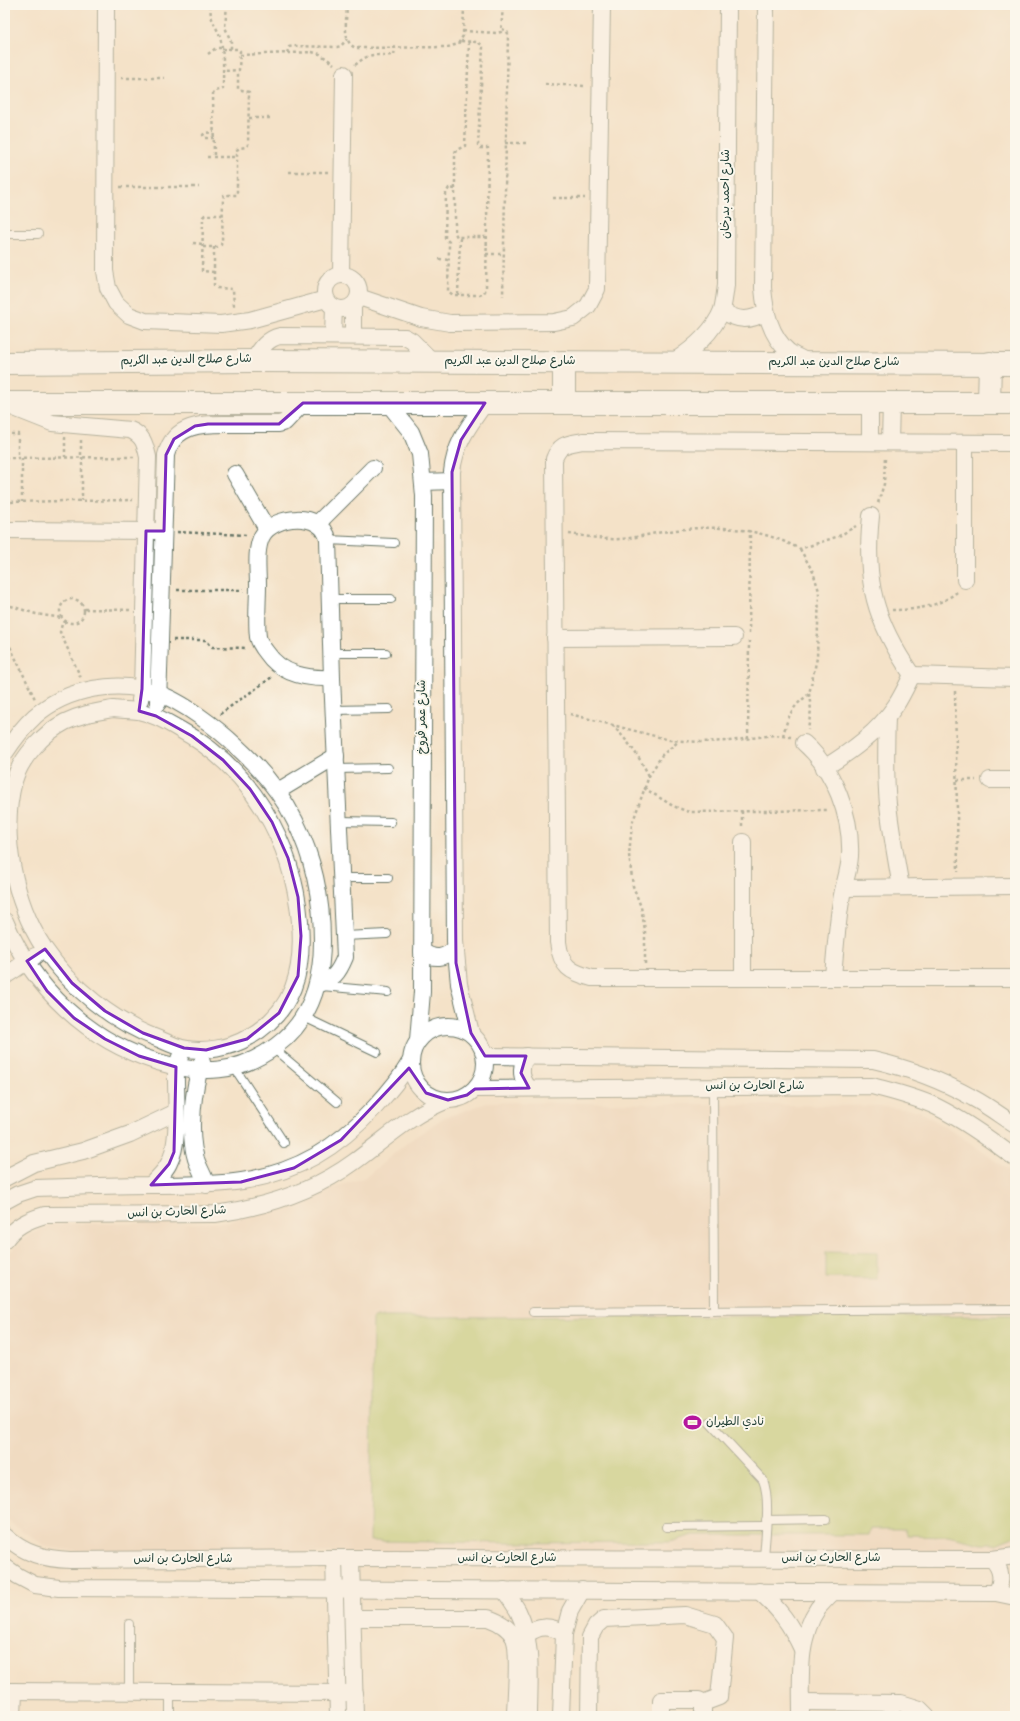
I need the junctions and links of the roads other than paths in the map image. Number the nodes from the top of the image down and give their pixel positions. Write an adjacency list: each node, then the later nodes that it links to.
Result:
1 (106, 5): 10 (street)
2 (602, 5): 9 (street)
3 (728, 5): 11 (street, شارع احمد بدرخان)
4 (766, 5): 12 (street)
5 (344, 74): 8 (street)
6 (5, 234): 7 (lane)
7 (38, 234)
8 (341, 274): 9 (street); 10 (street)
9 (356, 301): 10 (street); 14 (street)
10 (330, 303): 13 (street)
11 (722, 310): 12 (street); 18 (street, شارع احمد بدرخان)
12 (765, 312): 20 (street)
13 (333, 336): 14 (street); 15 (street)
14 (353, 336): 16 (street)
15 (253, 361): 16 (main road, شارع صلاح الدين عبد الكريم); 19 (main road, شارع صلاح الدين عبد الكريم)
16 (432, 361): 17 (main road, شارع صلاح الدين عبد الكريم)
17 (564, 362): 18 (main road, شارع صلاح الدين عبد الكريم); 26 (main road)
18 (673, 362): 20 (main road, شارع صلاح الدين عبد الكريم)
19 (5, 363)
20 (810, 363): 21 (main road, شارع صلاح الدين عبد الكريم)
21 (990, 364): 22 (main road, شارع صلاح الدين عبد الكريم); 28 (main road)
22 (1015, 364)
23 (303, 403): 24 (main road); 30 (main road); 42 (street)
24 (388, 403): 25 (main road); 37 (street, شارع عمر فروخ)
25 (485, 403): 26 (main road); 36 (street)
26 (564, 403): 27 (main road)
27 (881, 403): 28 (main road); 31 (street)
28 (989, 403): 29 (main road)
29 (1015, 403)
30 (5, 404): 41 (street)
31 (881, 442): 32 (street); 50 (street)
32 (965, 443): 33 (street); 46 (street)
33 (1015, 443)
34 (373, 468): 39 (street)
35 (235, 474): 43 (street)
36 (452, 481): 37 (street); 84 (street)
37 (423, 482): 86 (street, شارع عمر فروخ)
38 (871, 516): 53 (street)
39 (318, 523): 43 (street); 44 (street)
40 (5, 530): 41 (street)
41 (146, 531): 42 (street); 56 (street)
42 (164, 531): 57 (street)
43 (265, 532): 54 (street)
44 (328, 540): 45 (lane); 47 (street)
45 (394, 543)
46 (966, 580)
47 (330, 599): 48 (lane); 51 (street)
48 (390, 599)
49 (734, 637): 50 (street)
50 (555, 638): 89 (street)
51 (331, 654): 52 (lane); 54 (street)
52 (386, 654)
53 (912, 675): 55 (street); 62 (street)
54 (332, 678): 59 (street)
55 (1015, 678)
56 (142, 689): 57 (street); 60 (street); 64 (street)
57 (159, 693): 61 (street); 70 (street)
58 (389, 709): 59 (lane)
59 (333, 710): 65 (street)
60 (139, 711): 61 (street); 80 (street)
61 (156, 716): 99 (street)
62 (887, 717): 67 (street); 77 (street)
63 (804, 743): 67 (street)
64 (5, 752)
65 (336, 763): 66 (lane); 70 (street); 71 (street)
66 (388, 768)
67 (824, 768): 78 (street)
68 (990, 780): 69 (street)
69 (1015, 780)
70 (278, 791): 92 (street)
71 (339, 822): 72 (lane); 74 (street)
72 (390, 822)
73 (743, 842): 89 (street)
74 (341, 878): 75 (lane); 82 (street)
75 (388, 878)
76 (1015, 886): 77 (street)
77 (901, 887): 78 (street)
78 (845, 888): 90 (street)
79 (5, 921): 83 (street)
80 (32, 927): 83 (street); 85 (street)
81 (387, 934): 82 (lane)
82 (344, 936): 92 (street)
83 (9, 943): 87 (street)
84 (455, 948): 86 (street); 95 (street)
85 (45, 949): 87 (street); 97 (street)
86 (422, 951): 96 (street, شارع عمر فروخ)
87 (27, 961): 88 (street); 104 (street)
88 (5, 976)
89 (743, 977): 90 (street)
90 (833, 977): 91 (street)
91 (1015, 978)
92 (318, 985): 93 (lane); 94 (street)
93 (388, 992)
94 (304, 1017): 98 (street); 100 (lane)
95 (471, 1033): 96 (street); 101 (street)
96 (418, 1040): 103 (street)
97 (184, 1048): 99 (street); 104 (street)
98 (273, 1048): 105 (street); 111 (lane)
99 (206, 1050): 106 (street)
100 (377, 1052)
101 (485, 1056): 102 (street); 109 (street)
102 (526, 1056): 108 (street); 113 (street)
103 (410, 1062): 110 (street); 118 (street)
104 (176, 1067): 106 (street); 112 (street)
105 (234, 1067): 106 (street); 114 (lane)
106 (199, 1071): 118 (street)
107 (713, 1087): 108 (street, شارع الحارث بن انس); 115 (street, شارع الحارث بن انس); 122 (lane)
108 (529, 1088): 109 (street, شارع الحارث بن انس)
109 (475, 1089): 110 (street)
110 (448, 1100): 120 (street, شارع الحارث بن انس)
111 (337, 1102)
112 (176, 1112): 116 (street); 117 (street)
113 (1015, 1125)
114 (284, 1143)
115 (1015, 1158)
116 (5, 1178)
117 (151, 1185): 118 (street); 119 (street)
118 (207, 1185)
119 (5, 1201)
120 (6, 1236)
121 (1015, 1309): 122 (lane)
122 (714, 1311): 123 (lane)
123 (533, 1312)
124 (710, 1423): 126 (lane)
125 (826, 1519): 126 (lane)
126 (766, 1523): 127 (lane); 132 (lane)
127 (666, 1527)
128 (5, 1536): 130 (street, شارع الحارث بن انس)
129 (1015, 1556): 133 (street, شارع الحارث بن انس)
130 (334, 1558): 131 (street, شارع الحارث بن انس); 135 (street)
131 (352, 1558): 132 (street, شارع الحارث بن انس); 136 (street)
132 (764, 1559): 133 (street, شارع الحارث بن انس)
133 (992, 1559): 141 (street)
134 (5, 1567): 135 (street)
135 (335, 1589): 136 (street); 151 (street)
136 (352, 1589): 137 (street); 143 (street)
137 (504, 1590): 138 (street); 146 (street)
138 (582, 1590): 139 (street); 145 (street)
139 (759, 1591): 140 (street); 147 (street)
140 (833, 1592): 141 (street); 147 (street)
141 (996, 1593): 142 (street)
142 (1015, 1597)
143 (354, 1618): 152 (street); 159 (street)
144 (129, 1624): 149 (lane)
145 (564, 1634): 146 (street); 161 (street)
146 (527, 1635): 160 (street)
147 (802, 1649): 153 (street)
148 (9, 1691): 149 (street); 155 (street)
149 (129, 1692): 150 (street)
150 (170, 1692): 151 (street); 156 (lane)
151 (338, 1693): 152 (street); 157 (street)
152 (355, 1693): 158 (street)
153 (801, 1709): 164 (street)
154 (703, 1710): 162 (street); 163 (street)
155 (13, 1716)
156 (170, 1716)
157 (338, 1716)
158 (355, 1716)
159 (515, 1716)
160 (529, 1716)
161 (561, 1716)
162 (589, 1716)
163 (661, 1716)
164 (927, 1716)

